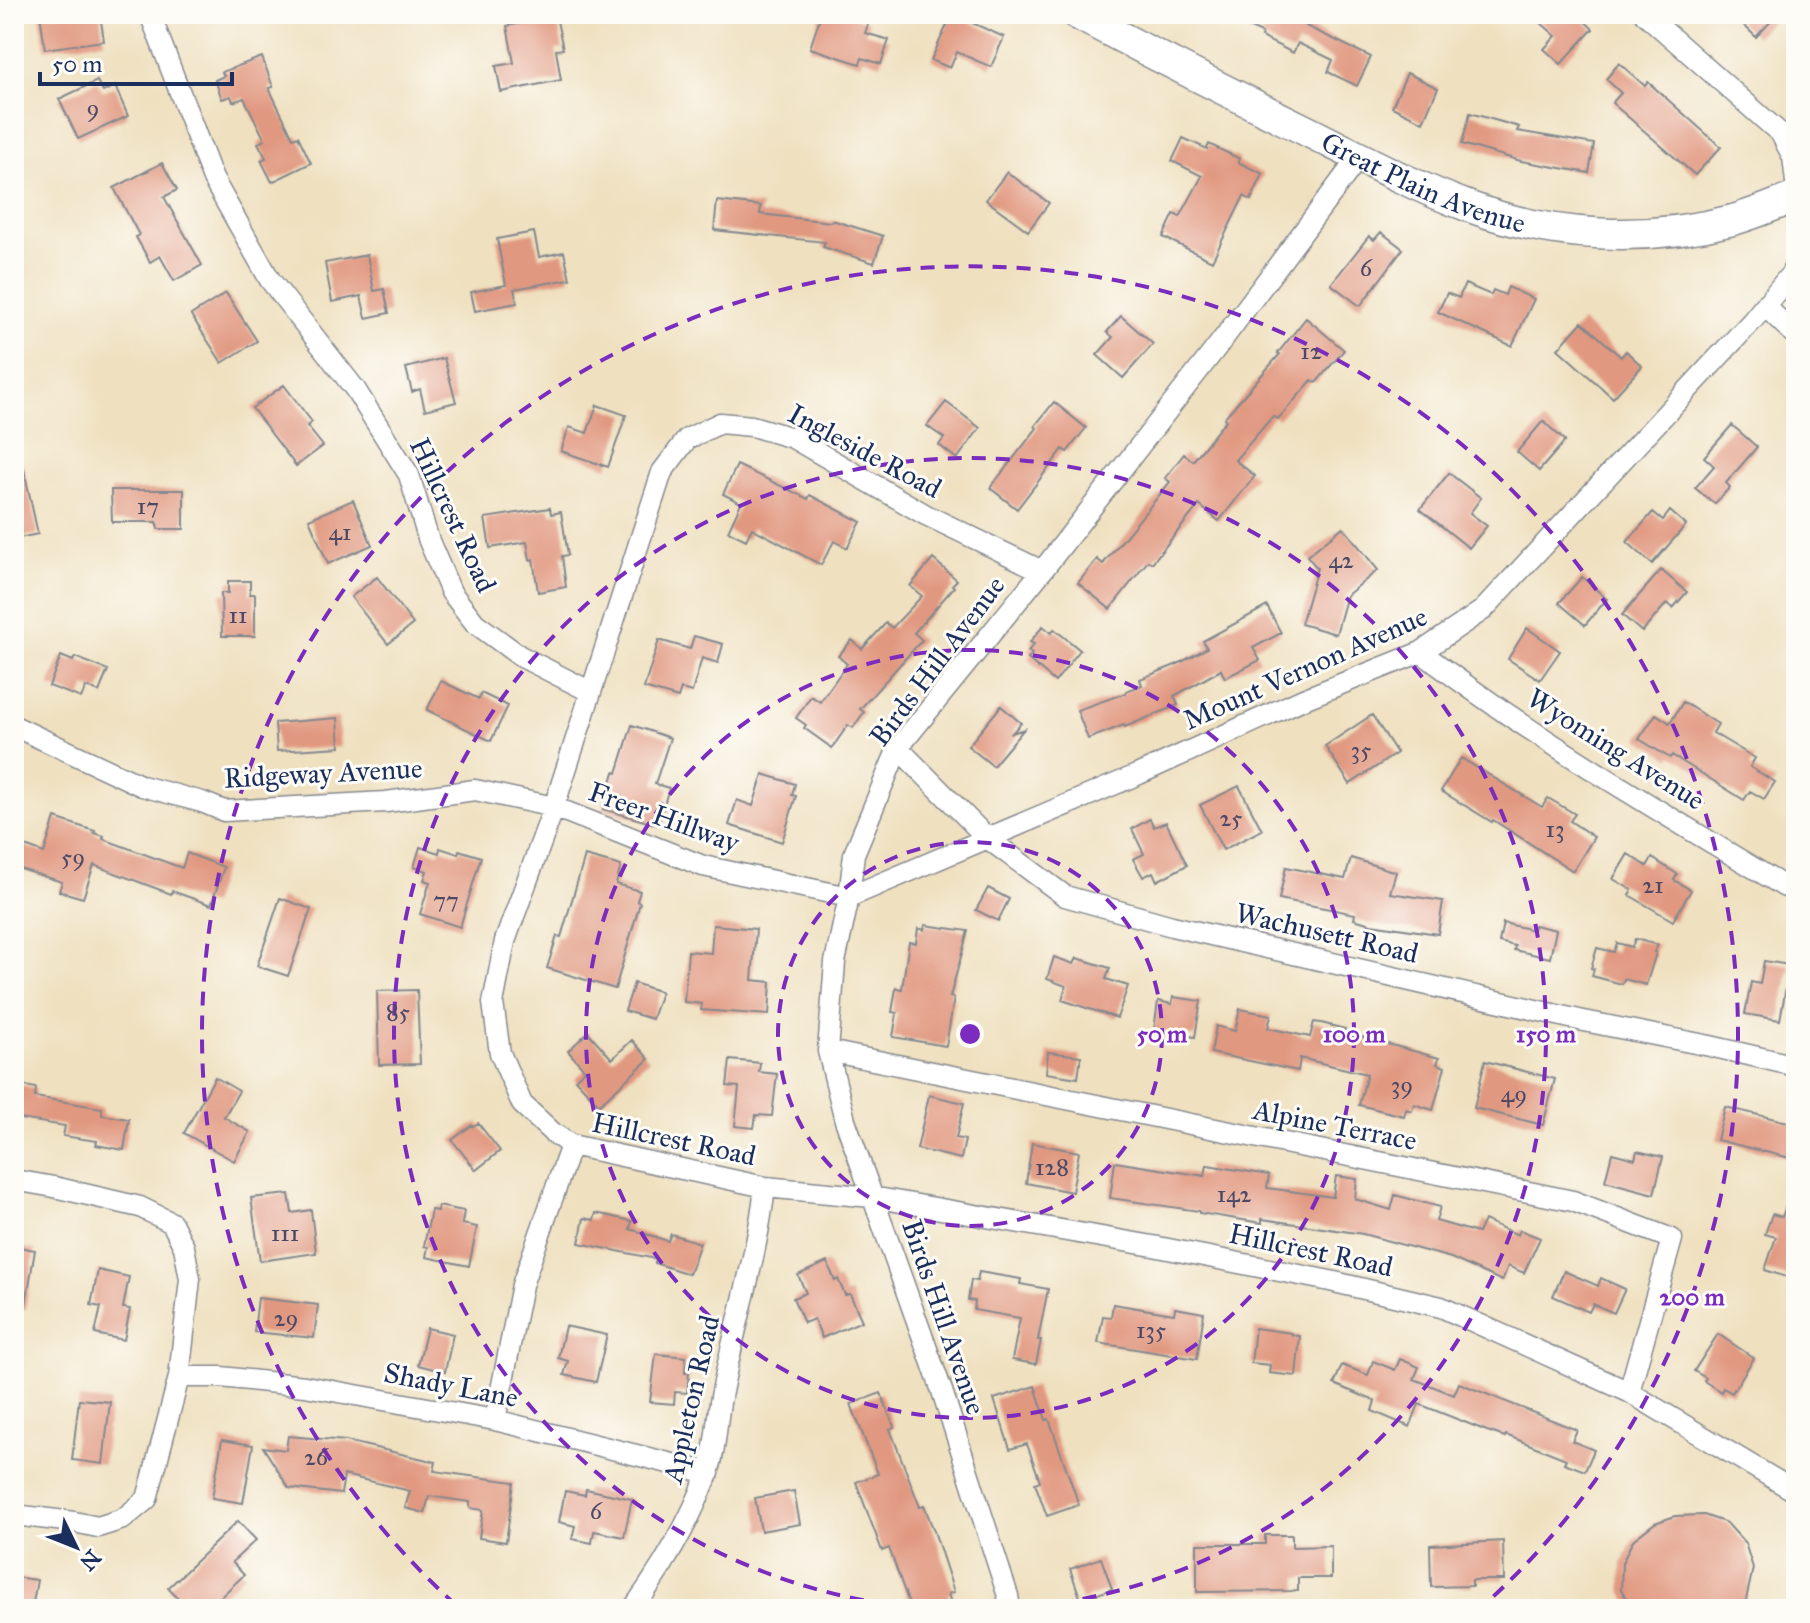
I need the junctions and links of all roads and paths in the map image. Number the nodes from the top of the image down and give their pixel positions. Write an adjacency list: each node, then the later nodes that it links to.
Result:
1 (150, 14): 12 (street, Hillcrest Road)
2 (1077, 14): 4 (main road, Great Plain Avenue)
3 (1645, 14): 5 (street)
4 (1359, 157): 6 (main road, Great Plain Avenue); 10 (street, Birds Hill Avenue)
5 (1796, 182)
6 (1796, 197)
7 (1796, 263): 8 (street, Mount Vernon Avenue)
8 (1765, 306): 9 (street); 11 (street, Mount Vernon Avenue)
9 (1796, 336)
10 (1042, 571): 12 (street, Ingleside Road); 14 (street, Birds Hill Avenue)
11 (1421, 652): 16 (street, Mount Vernon Avenue); 17 (street, Wyoming Avenue)
12 (591, 692): 15 (street, Hillcrest Road)
13 (14, 726): 15 (street, Ridgeway Avenue)
14 (898, 748): 16 (street, Wachusett Road); 18 (street, Birds Hill Avenue)
15 (554, 807): 18 (street, Freer Hillway); 21 (street, Hillcrest Road)
16 (987, 838): 18 (street, Mount Vernon Avenue); 20 (street, Wachusett Road)
17 (1785, 887)
18 (849, 897): 19 (street, Birds Hill Avenue)
19 (828, 1051): 24 (street, Birds Hill Avenue); 26 (street, Alpine Terrace)
20 (1796, 1066)
21 (571, 1145): 23 (street, Hillcrest Road); 27 (street)
22 (14, 1180): 25 (street)
23 (765, 1187): 24 (street, Hillcrest Road); 28 (street, Appleton Road)
24 (872, 1197): 26 (street, Hillcrest Road); 32 (street, Birds Hill Avenue)
25 (179, 1377): 27 (street, Shady Lane); 30 (street)
26 (1629, 1392): 29 (street, Hillcrest Road)
27 (495, 1420): 28 (street, Shady Lane)
28 (709, 1473): 31 (street, Appleton Road)
29 (1796, 1492)
30 (14, 1515)
31 (633, 1609)
32 (1010, 1609)

